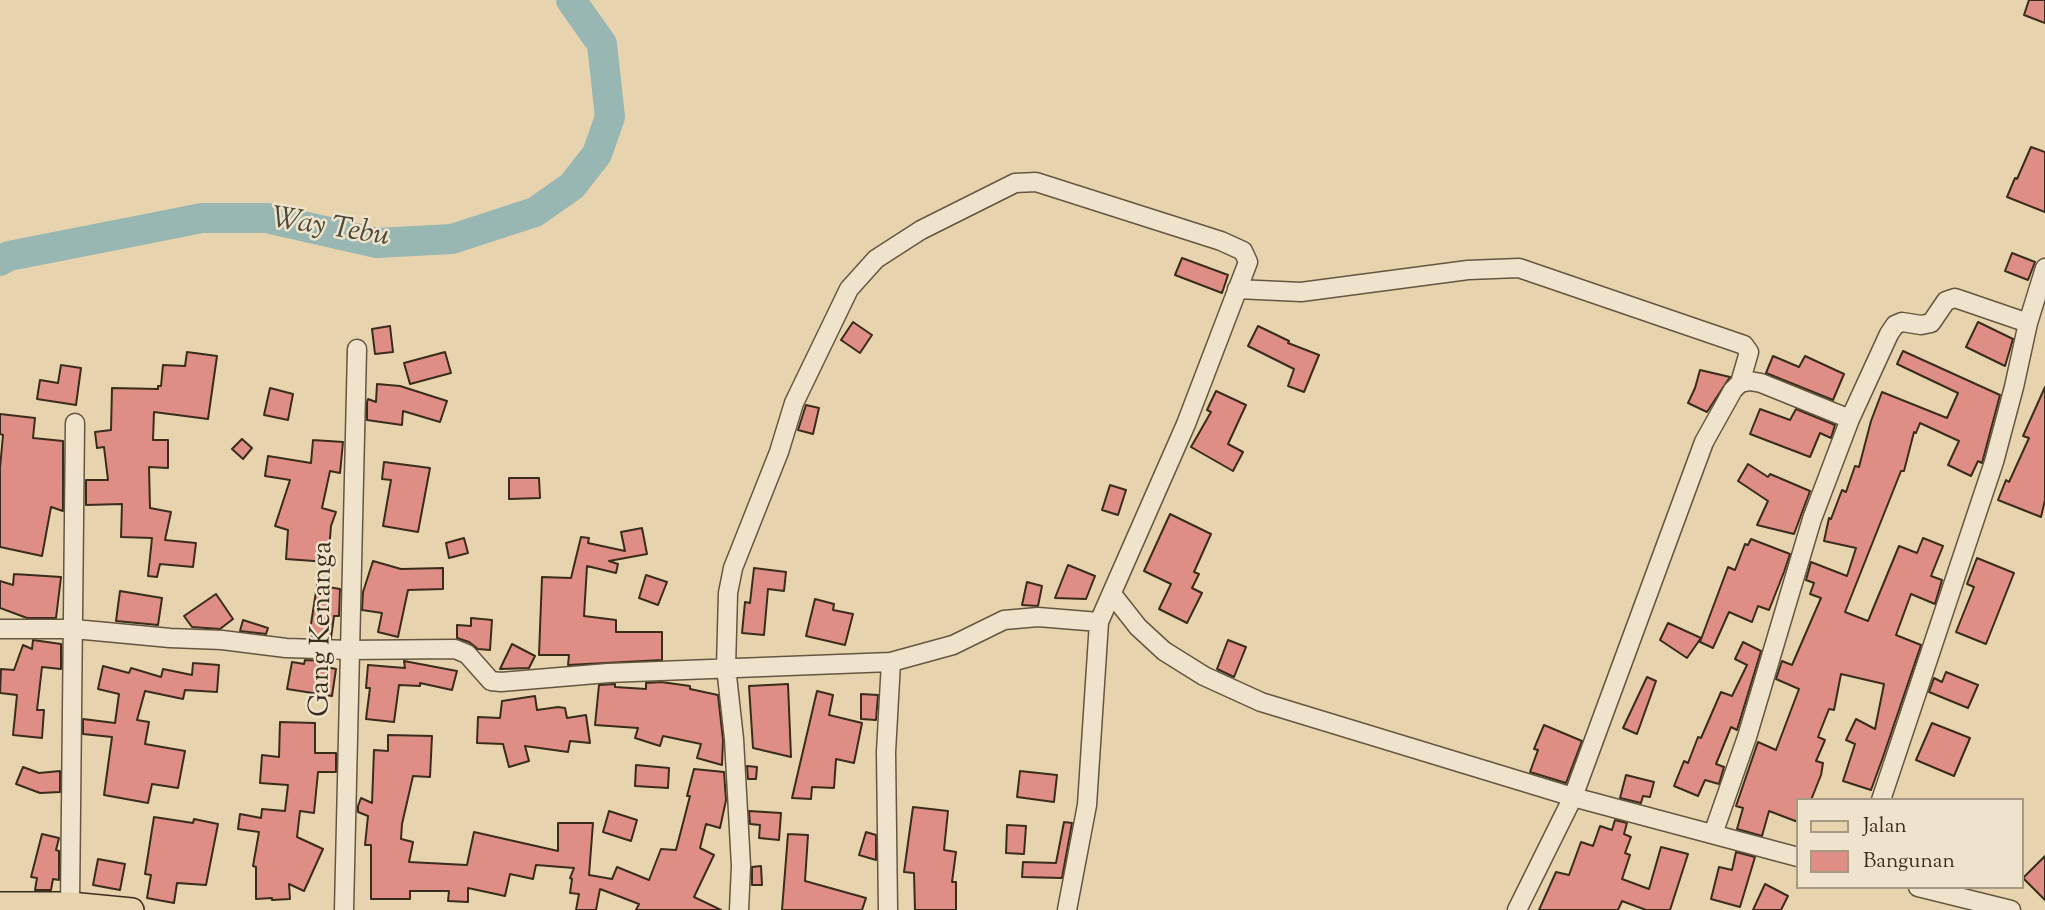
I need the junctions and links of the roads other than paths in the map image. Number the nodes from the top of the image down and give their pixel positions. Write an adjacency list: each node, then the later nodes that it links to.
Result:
1 (2045, 268): 3 (street)
2 (1237, 289): 5 (street); 8 (street); 14 (street)
3 (2028, 323): 6 (street); 16 (street)
4 (357, 349): 12 (street, Gang Kenanga)
5 (1740, 383): 6 (street); 15 (street)
6 (1850, 419): 17 (street)
7 (75, 423): 11 (street)
8 (1112, 594): 9 (street); 15 (street)
9 (1099, 622): 13 (street); 26 (street)
10 (0, 629): 11 (street)
11 (74, 629): 12 (street); 21 (street)
12 (350, 650): 14 (street); 23 (street, Gang Kenanga)
13 (891, 662): 14 (street); 25 (street)
14 (726, 667): 24 (street)
15 (1573, 797): 17 (street); 27 (street)
16 (1882, 798)
17 (1713, 834): 18 (street)
18 (1797, 857)
19 (1926, 889): 28 (street)
20 (0, 904): 21 (main road)
21 (71, 904): 22 (main road)
22 (132, 910)
23 (344, 910)
24 (739, 910)
25 (888, 910)
26 (1067, 910)
27 (1517, 910)
28 (2011, 910)

